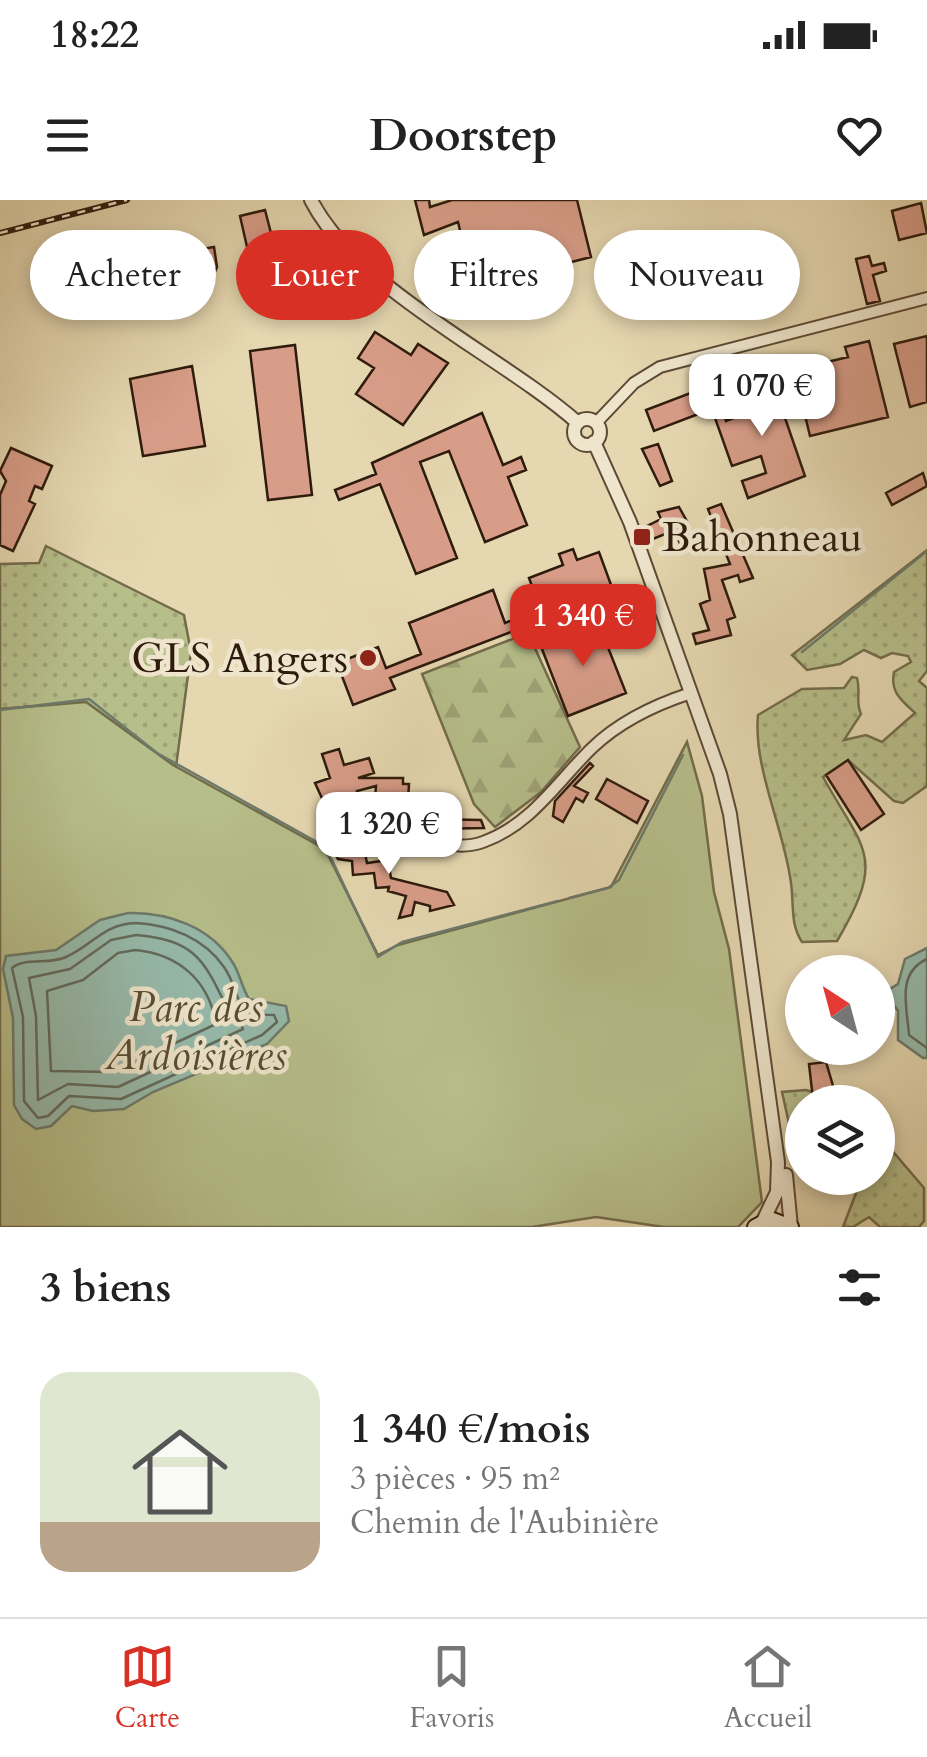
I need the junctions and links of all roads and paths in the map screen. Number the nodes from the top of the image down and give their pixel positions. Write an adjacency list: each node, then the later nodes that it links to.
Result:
1 (311, 200): 3 (street)
2 (927, 298): 4 (street)
3 (578, 423): 4 (street); 5 (street)
4 (596, 423): 5 (street)
5 (594, 442): 6 (street)
6 (691, 694): 7 (street); 8 (street)
7 (335, 821)
8 (773, 1100): 9 (street); 10 (street)
9 (759, 1224): 10 (main road)
10 (791, 1227)

